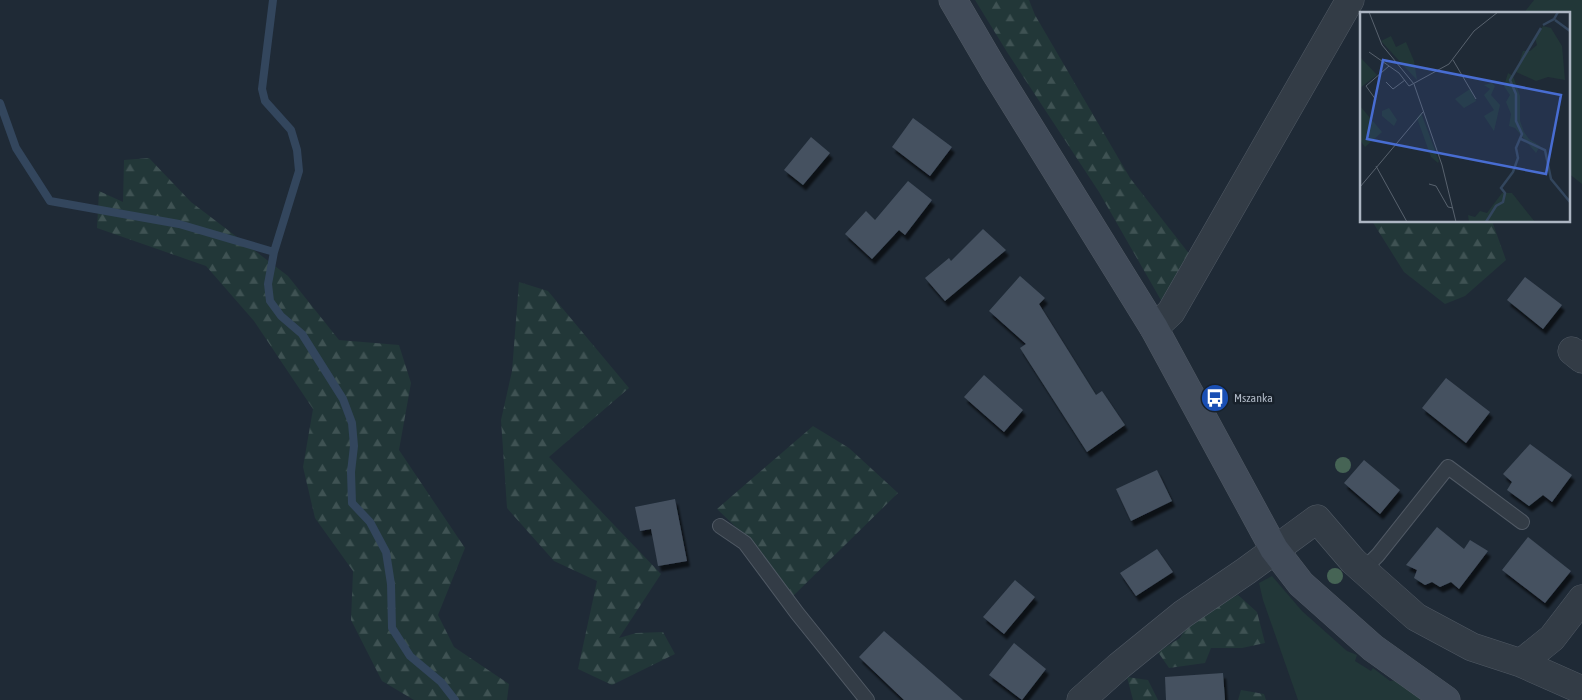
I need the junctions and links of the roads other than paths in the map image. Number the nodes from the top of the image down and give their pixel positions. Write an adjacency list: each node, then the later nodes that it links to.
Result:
1 (953, 0): 3 (main road)
2 (1350, 0): 3 (street)
3 (1154, 328): 6 (main road)
4 (1522, 522): 7 (lane)
5 (720, 526): 11 (lane)
6 (1274, 550): 7 (street); 12 (street); 13 (main road)
7 (1363, 570): 9 (street)
8 (1582, 599): 9 (street)
9 (1522, 663): 10 (street)
10 (1582, 690)
11 (867, 700)
12 (1081, 700)
13 (1446, 700)

